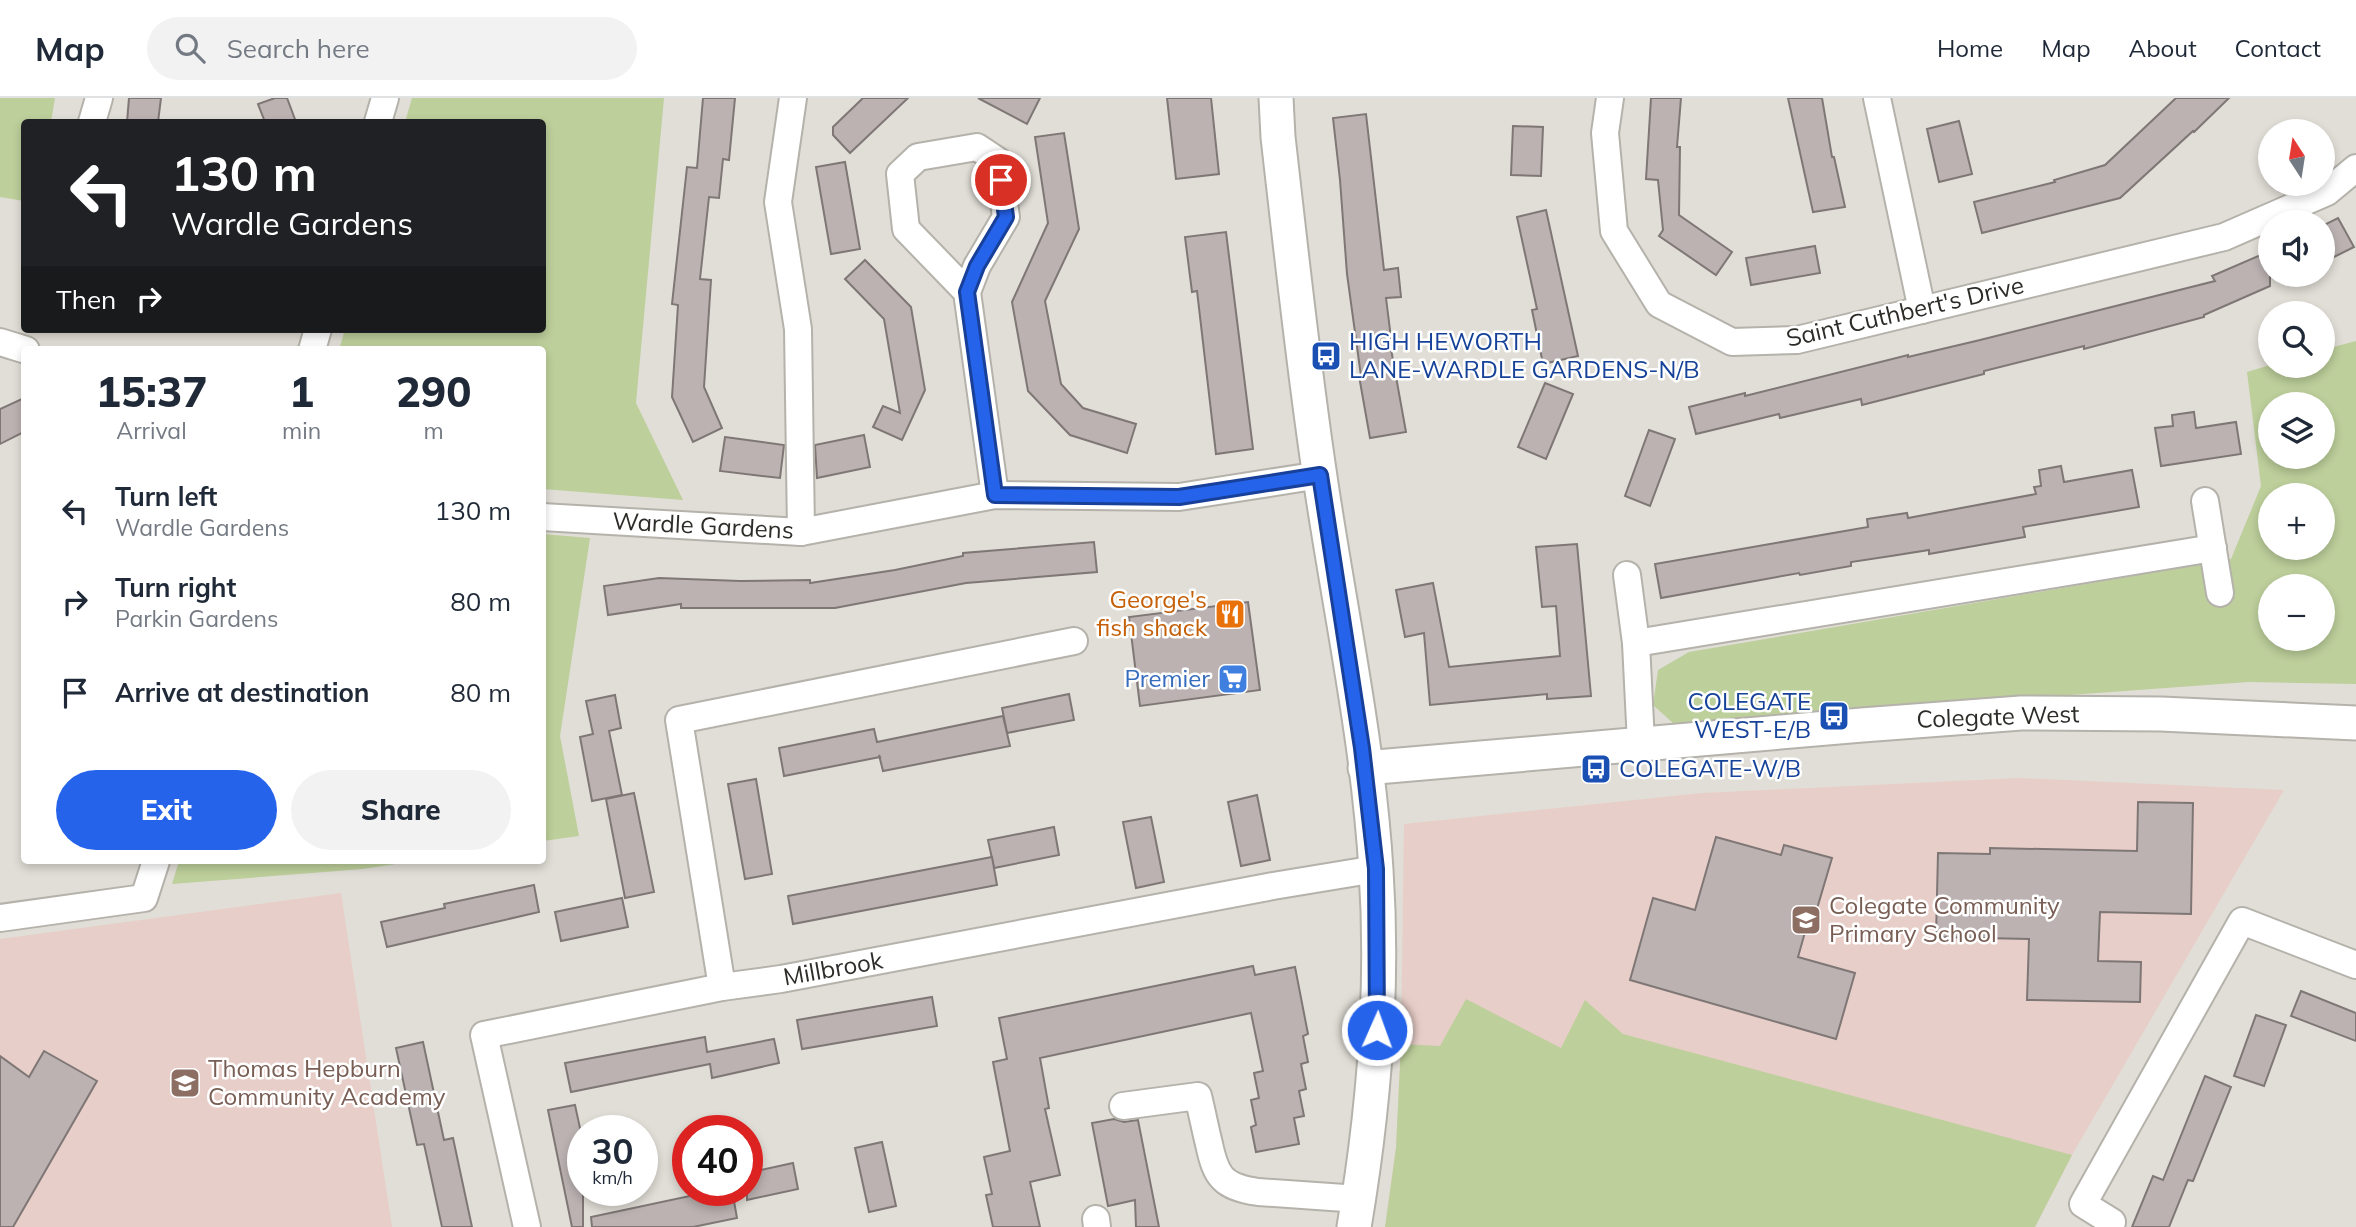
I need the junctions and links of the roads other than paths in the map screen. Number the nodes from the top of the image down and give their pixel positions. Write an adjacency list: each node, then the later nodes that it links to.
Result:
1 (99, 98): 7 (street)
2 (385, 98): 8 (street)
3 (793, 98): 18 (street)
4 (1276, 98): 14 (street)
5 (1609, 98): 11 (street, Saint Cuthbert's Drive)
6 (1877, 98): 11 (street)
7 (93, 119)
8 (379, 119)
9 (2356, 168): 11 (street, Saint Cuthbert's Drive)
10 (967, 292): 10 (street); 15 (street)
11 (1922, 310)
12 (0, 342): 13 (street)
13 (21, 348)
14 (1320, 475): 15 (street, Wardle Gardens); 26 (street)
15 (995, 495): 18 (street, Wardle Gardens)
16 (2206, 501): 19 (street)
17 (546, 517): 18 (street, Wardle Gardens)
18 (801, 533)
19 (2213, 548): 21 (street); 23 (street)
20 (1627, 575): 23 (street)
21 (2220, 593)
22 (1074, 640): 31 (street)
23 (1636, 643): 25 (street)
24 (2356, 723): 25 (street, Colegate West)
25 (1641, 743): 26 (street, Colegate West)
26 (1365, 768): 28 (street)
27 (155, 864): 29 (street)
28 (1376, 869): 31 (street, Millbrook); 33 (street)
29 (0, 918)
30 (2356, 965): 34 (street)
31 (722, 987): 35 (street, Millbrook)
32 (1124, 1106): 33 (street)
33 (1357, 1213)
34 (2112, 1222)
35 (527, 1227)

